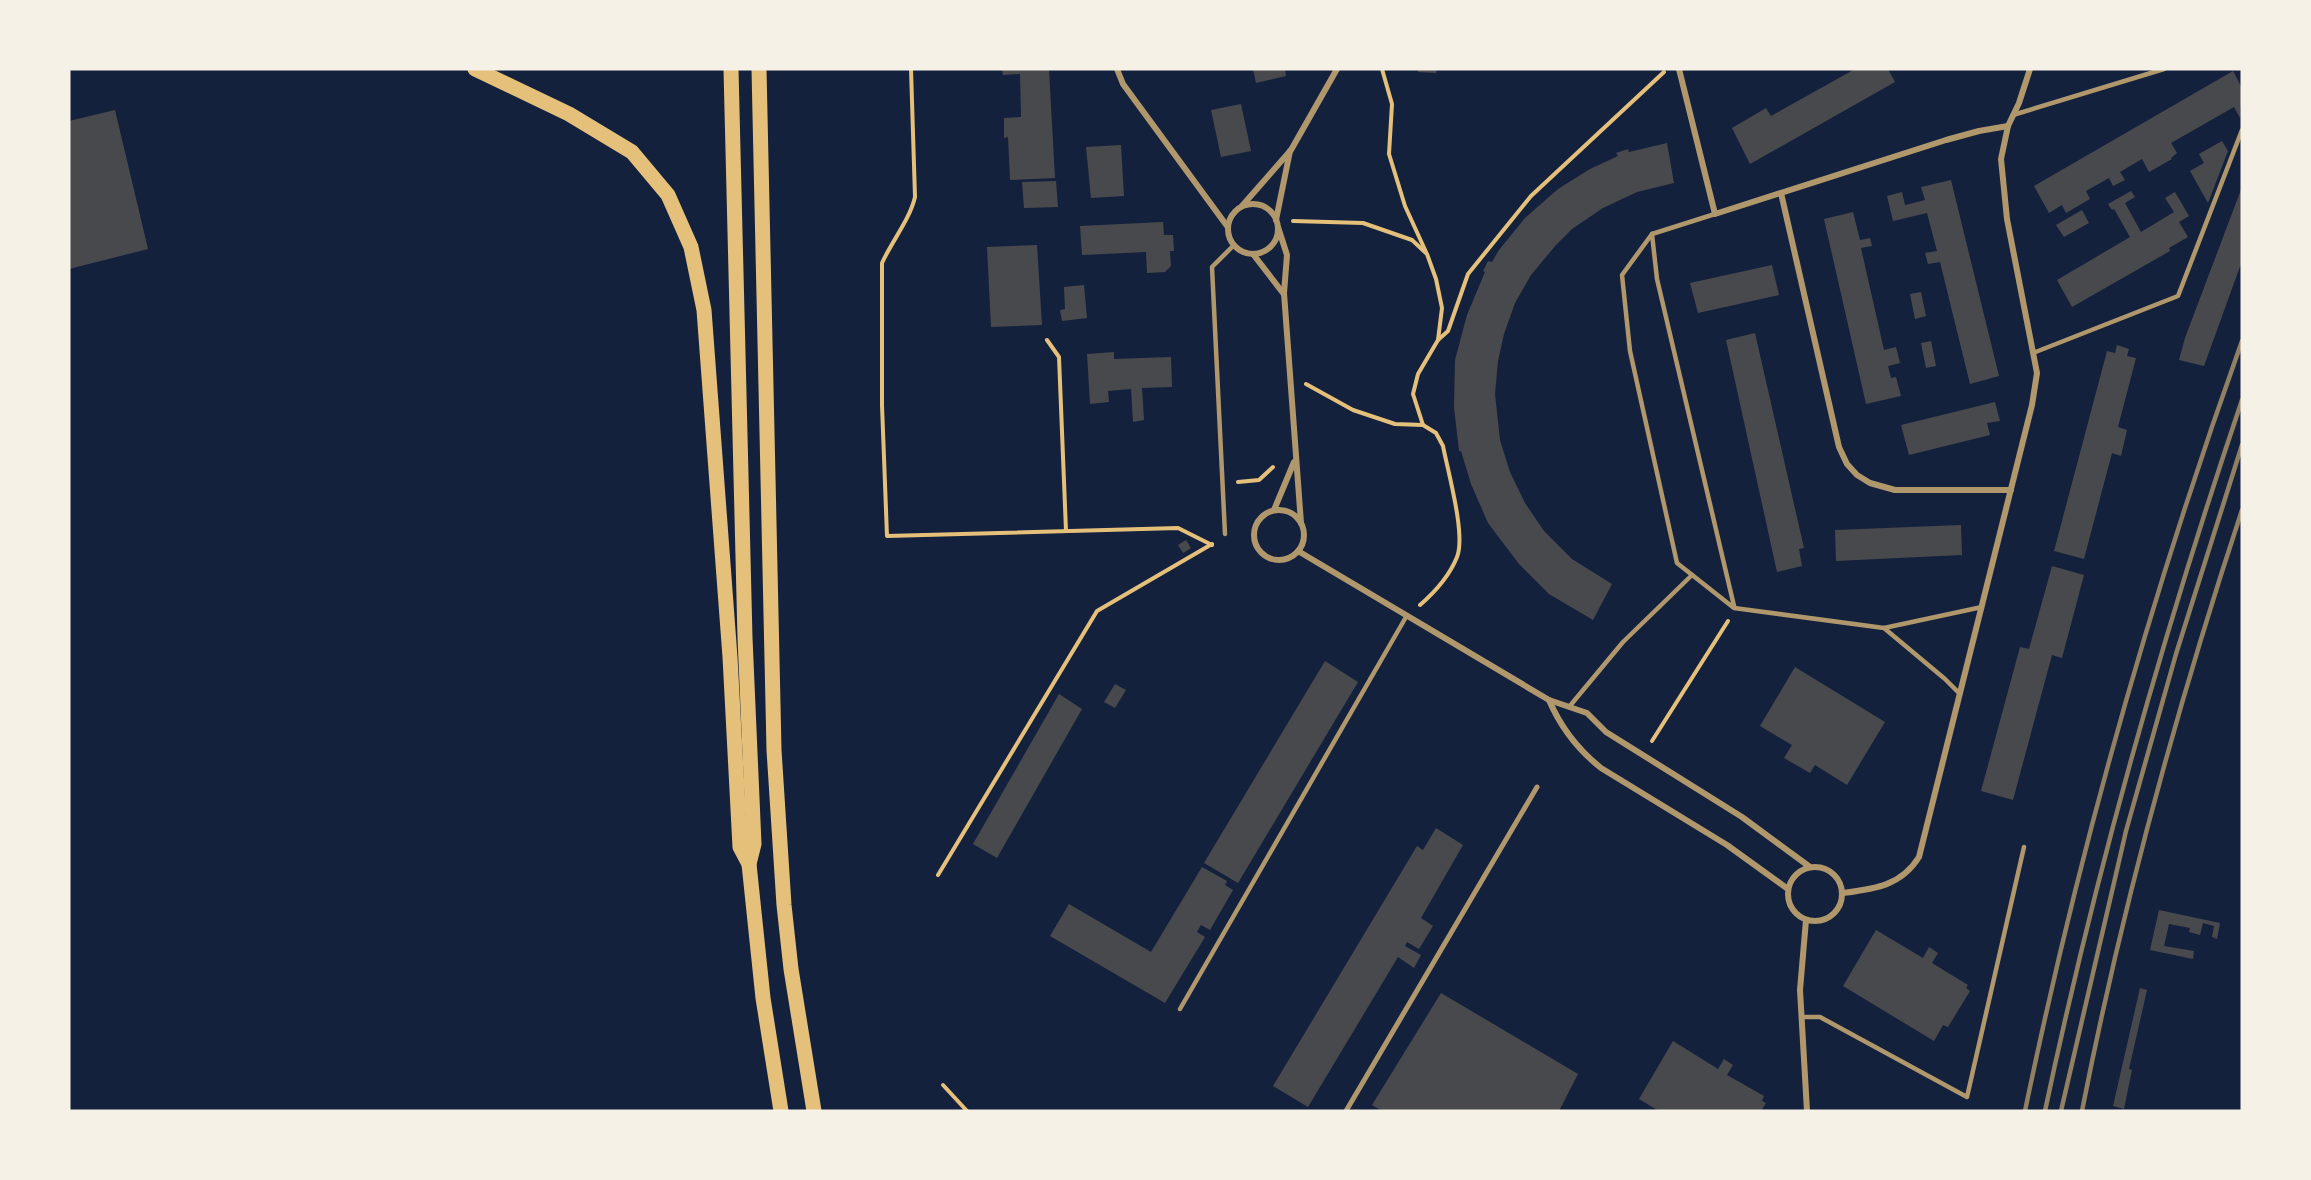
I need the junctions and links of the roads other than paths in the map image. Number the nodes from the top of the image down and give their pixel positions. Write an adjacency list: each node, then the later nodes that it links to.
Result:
1 (475, 69): 39 (main road)
2 (731, 69): 39 (main road)
3 (759, 69): 47 (main road)
4 (1117, 69): 17 (street)
5 (1337, 69): 12 (street)
6 (1679, 69): 15 (street)
7 (2030, 69): 9 (street)
8 (2164, 69): 9 (lane)
9 (2013, 115): 10 (street)
10 (2008, 126): 13 (street); 22 (street)
11 (2242, 130): 22 (lane)
12 (1290, 150): 14 (street); 16 (street)
13 (1781, 193): 15 (street); 24 (street)
14 (1242, 206): 16 (street); 17 (street)
15 (1714, 214): 18 (lane)
16 (1277, 224): 20 (street); 21 (street)
17 (1227, 226): 19 (street)
18 (1652, 234): 29 (lane); 31 (lane)
19 (1234, 245): 20 (street); 27 (lane)
20 (1253, 254): 21 (street)
21 (1284, 293): 23 (street)
22 (2033, 353): 24 (street)
23 (1295, 458): 25 (street); 26 (street)
24 (2011, 490): 30 (street)
25 (1274, 510): 26 (street); 28 (street)
26 (1301, 523): 28 (street)
27 (1225, 534)
28 (1298, 551): 32 (street)
29 (1692, 575): 31 (lane); 36 (lane)
30 (1982, 607): 33 (lane); 34 (street)
31 (1734, 608): 33 (lane)
32 (1406, 617): 35 (street); 44 (lane)
33 (1884, 628): 34 (lane)
34 (1960, 694): 42 (street)
35 (1549, 700): 36 (street); 41 (street)
36 (1569, 707): 40 (street)
37 (1537, 787): 48 (street)
38 (2024, 848): 45 (lane)
39 (749, 864): 46 (main road)
40 (1810, 867): 41 (street); 42 (street)
41 (1788, 889): 43 (street)
42 (1843, 893): 43 (street)
43 (1806, 920): 45 (street)
44 (1180, 1010)
45 (1801, 1017): 49 (street)
46 (782, 1111)
47 (814, 1111)
48 (1347, 1111)
49 (1807, 1111)

